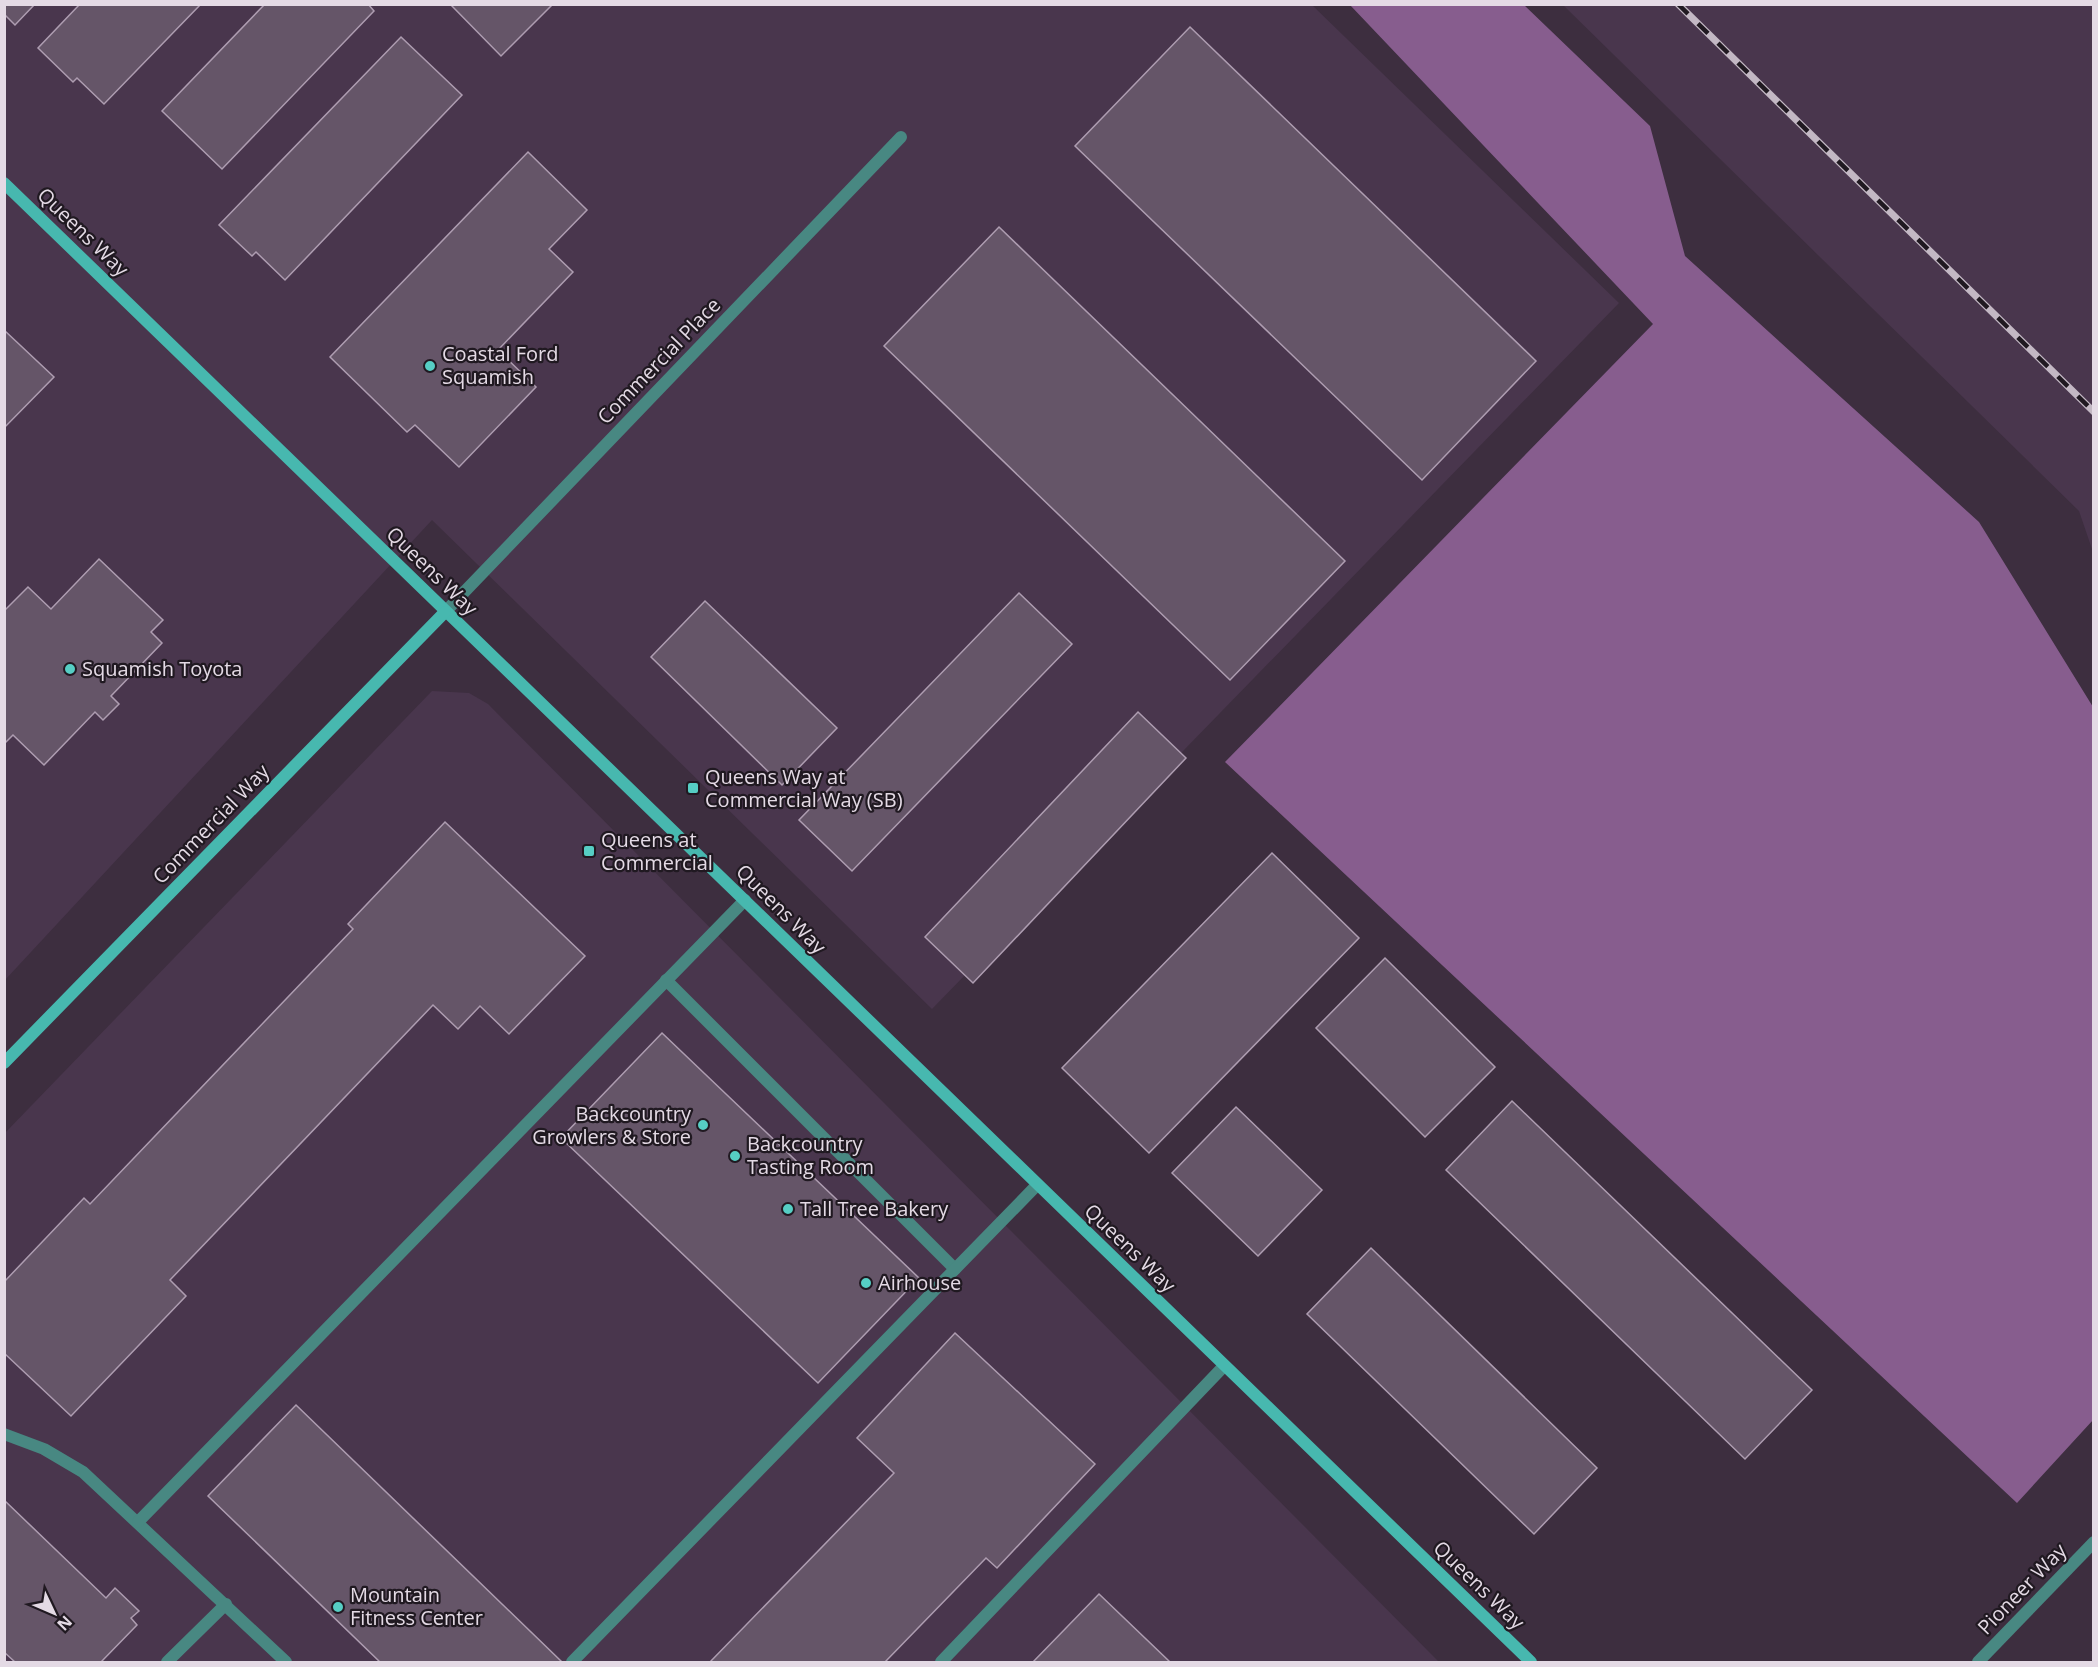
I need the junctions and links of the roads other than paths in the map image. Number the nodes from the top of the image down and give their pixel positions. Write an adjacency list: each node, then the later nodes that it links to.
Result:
1 (901, 137): 3 (street, Commercial Place)
2 (4, 183): 3 (street, Queens Way)
3 (445, 612): 4 (street, Queens Way); 6 (street, Commercial Way)
4 (745, 900): 5 (street); 7 (street, Queens Way)
5 (666, 980): 8 (street); 11 (street)
6 (4, 1063)
7 (1037, 1185): 8 (street); 9 (street, Queens Way)
8 (955, 1269): 16 (street)
9 (1224, 1366): 17 (street); 18 (street, Queens Way)
10 (4, 1434): 11 (street)
11 (138, 1522): 13 (street)
12 (2094, 1542): 19 (street, Pioneer Way)
13 (226, 1604): 14 (street); 15 (street)
14 (167, 1662)
15 (286, 1662)
16 (572, 1662)
17 (941, 1662)
18 (1531, 1662)
19 (1978, 1662)

